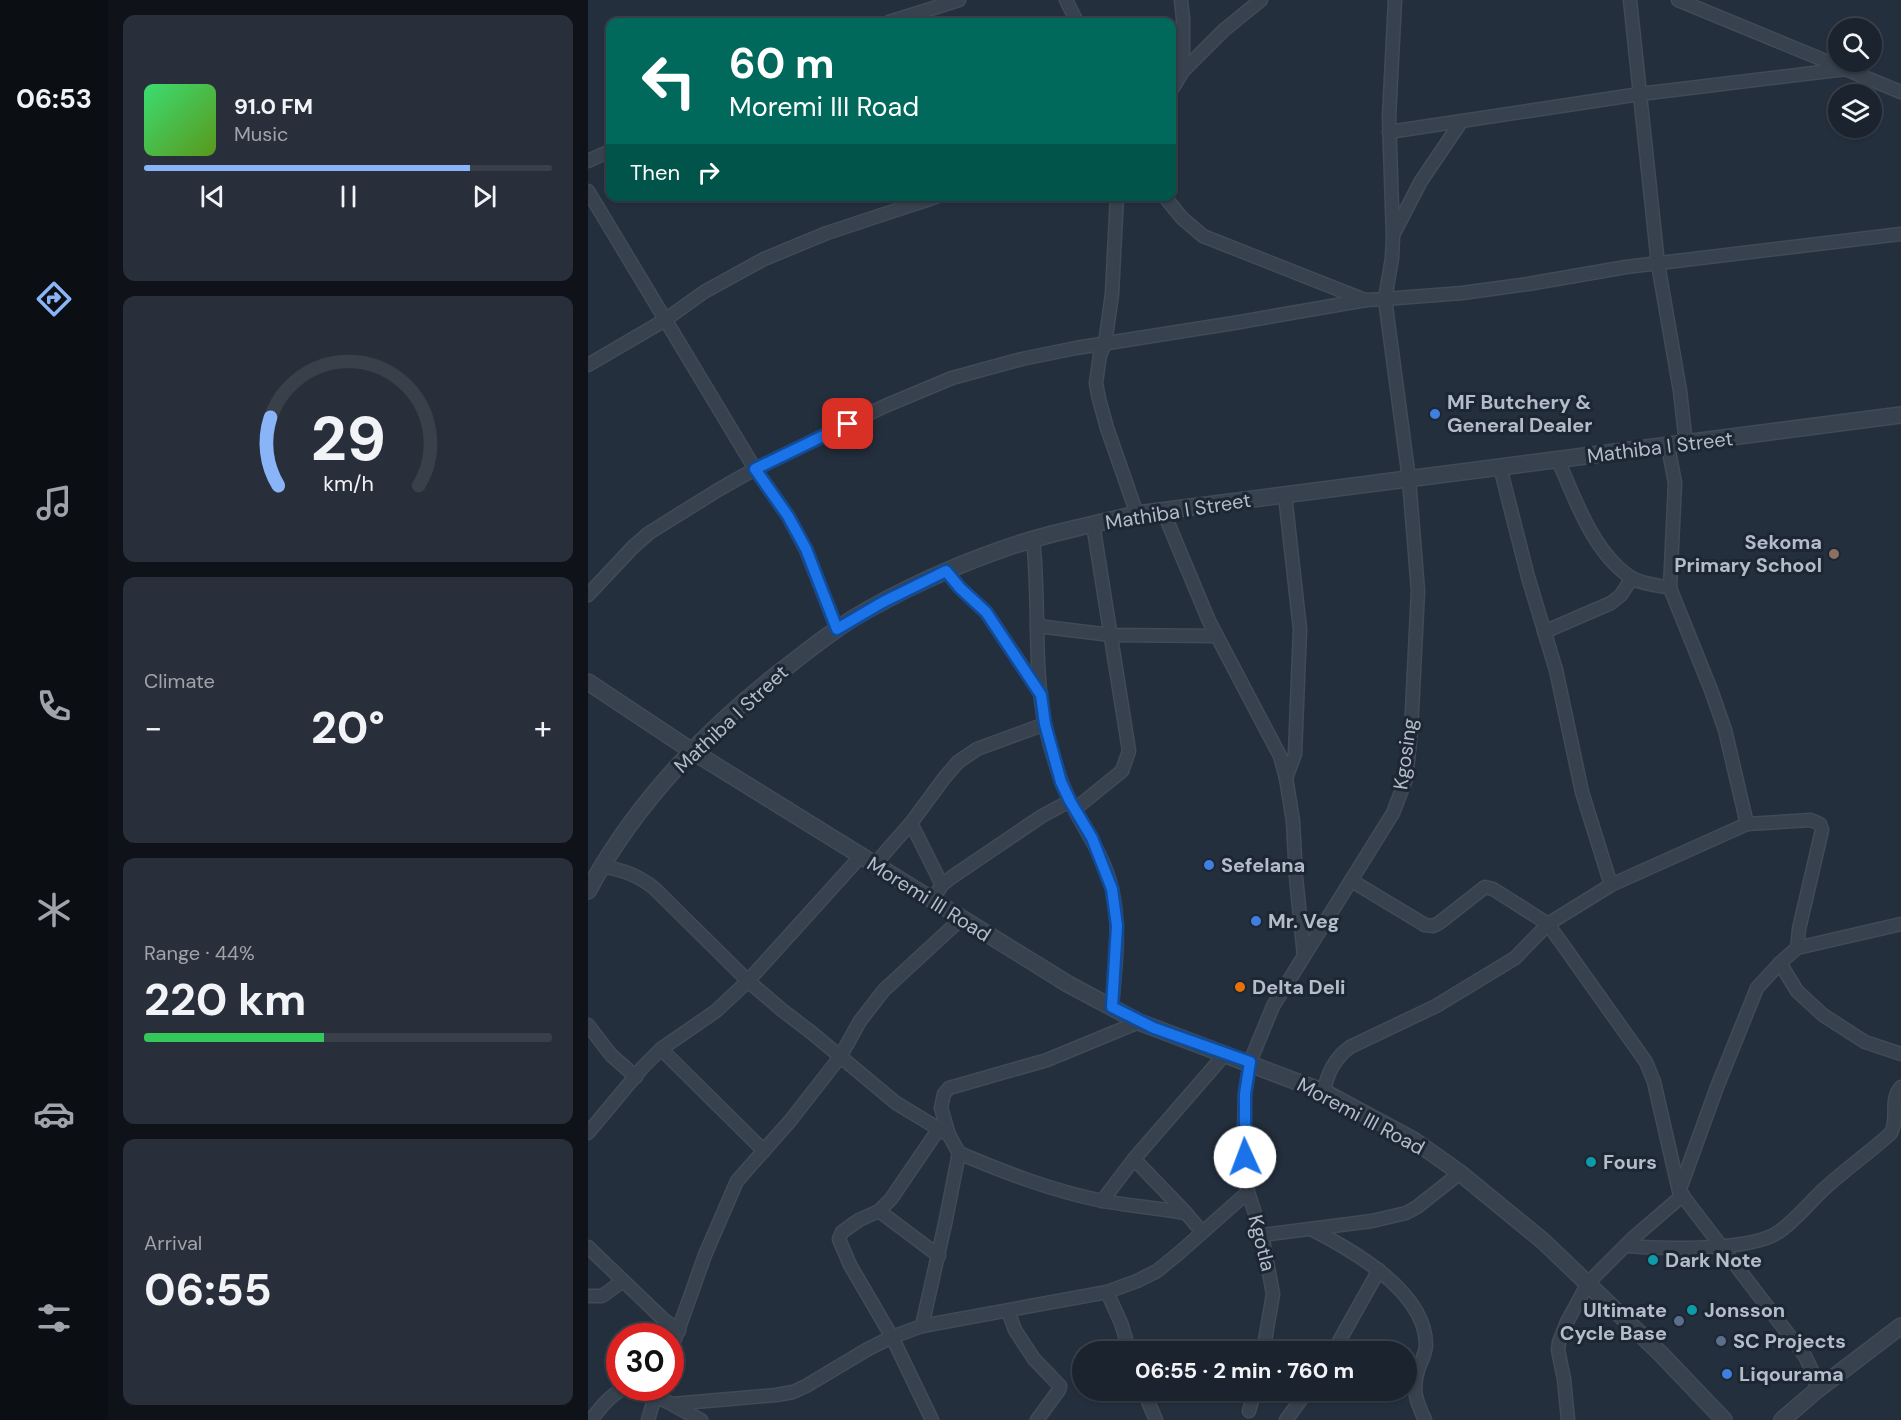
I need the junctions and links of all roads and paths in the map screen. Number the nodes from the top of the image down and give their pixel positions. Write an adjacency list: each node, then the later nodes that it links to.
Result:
1 (959, 0): 8 (street)
2 (1066, 0): 9 (street)
3 (1181, 0): 11 (street)
4 (1261, 0): 11 (street)
5 (1395, 0): 18 (street)
6 (1630, 0): 16 (street)
7 (1678, 0): 10 (street)
8 (902, 18)
9 (1075, 18)
10 (1828, 62)
11 (1183, 71): 14 (street)
12 (1828, 71): 16 (street)
13 (1853, 72): 15 (street)
14 (1176, 82)
15 (1901, 92)
16 (1640, 94): 17 (street); 27 (street)
17 (1461, 122): 18 (street); 26 (street)
18 (1389, 132): 26 (street)
19 (606, 153): 20 (street)
20 (588, 161)
21 (588, 191): 30 (street)
22 (924, 201): 30 (street)
23 (1117, 201): 31 (street)
24 (1168, 201): 29 (street)
25 (1901, 234): 27 (street)
26 (1393, 237): 28 (street, Kgosing)
27 (1658, 264): 28 (street); 34 (street)
28 (1385, 299): 29 (street); 39 (street, Kgosing)
29 (1366, 300): 31 (street)
30 (665, 320): 32 (street); 38 (street)
31 (1105, 344): 38 (street); 42 (street)
32 (588, 365)
33 (1901, 415): 34 (street, Mathiba I Street)
34 (1686, 444): 35 (street, Mathiba I Street)
35 (1668, 446): 36 (street, Mathiba I Street); 47 (street)
36 (1558, 460): 37 (street, Mathiba I Street); 46 (street)
37 (1500, 467): 39 (street, Mathiba I Street); 51 (street)
38 (755, 469): 48 (street); 50 (street)
39 (1409, 479): 40 (street, Mathiba I Street); 64 (street, Kgosing)
40 (1285, 495): 41 (street, Mathiba I Street); 58 (street)
41 (1163, 511): 42 (street, Mathiba I Street); 53 (street)
42 (1137, 514): 43 (street, Mathiba I Street)
43 (1093, 524): 44 (street, Mathiba I Street); 52 (street)
44 (1032, 539): 45 (street, Mathiba I Street); 49 (street)
45 (946, 571): 50 (street, Mathiba I Street); 55 (street)
46 (1632, 578): 47 (street); 51 (street)
47 (1670, 588): 61 (street)
48 (588, 595)
49 (1037, 626): 52 (street); 55 (street)
50 (837, 629): 57 (street, Mathiba I Street)
51 (1544, 632): 66 (street)
52 (1111, 635): 53 (street); 59 (street)
53 (1217, 636): 58 (street)
54 (588, 682): 57 (street, Moremi III Road)
55 (1041, 695): 56 (street)
56 (1045, 724): 59 (street); 60 (street)
57 (692, 751): 62 (street, Moremi III Road); 63 (street, Mathiba I Street)
58 (1286, 778): 73 (street)
59 (1072, 805): 65 (street); 76 (street)
60 (911, 823): 62 (street); 65 (street)
61 (1747, 824): 66 (street); 72 (street)
62 (868, 860): 68 (street, Moremi III Road); 75 (street)
63 (602, 866): 67 (street, Mathiba I Street); 75 (street)
64 (1352, 881): 70 (street); 73 (street, Kgosing)
65 (942, 885): 68 (street)
66 (1611, 885): 70 (street)
67 (588, 891)
68 (932, 900): 69 (street, Moremi III Road)
69 (961, 919): 76 (street, Moremi III Road); 82 (street)
70 (1548, 924): 86 (street); 94 (street)
71 (1901, 924): 72 (street)
72 (1797, 948): 74 (street)
73 (1304, 956): 83 (street, Kgosing)
74 (1780, 963): 81 (street); 94 (street)
75 (748, 981): 79 (street); 82 (street)
76 (1112, 1007): 77 (street, Moremi III Road)
77 (1139, 1022): 80 (street, Moremi III Road); 88 (street)
78 (588, 1025): 84 (street)
79 (661, 1049): 84 (street); 89 (street)
80 (1226, 1053): 83 (street, Moremi III Road); 91 (street)
81 (1901, 1054)
82 (840, 1058): 88 (street); 89 (street)
83 (1250, 1062): 86 (street, Moremi III Road); 93 (street, Kgotla)
84 (636, 1077): 87 (street)
85 (1901, 1087): 101 (street)
86 (1324, 1092): 92 (street, Moremi III Road)
87 (588, 1133)
88 (944, 1133): 90 (street); 96 (street)
89 (764, 1151): 112 (street)
90 (959, 1153): 95 (street); 104 (street)
91 (1134, 1159): 95 (street); 97 (street)
92 (1460, 1173): 98 (street); 107 (street, Moremi III Road)
93 (1248, 1192): 99 (street); 100 (street, Kgotla)
94 (1681, 1193): 101 (street); 102 (street)
95 (1102, 1201): 97 (street)
96 (879, 1211): 104 (street); 115 (street)
97 (1186, 1213): 99 (street)
98 (1313, 1230): 100 (street); 105 (street)
99 (1202, 1232): 108 (street)
100 (1262, 1235): 117 (street, Kgotla)
101 (1722, 1245): 102 (street); 119 (street)
102 (1627, 1246): 107 (street)
103 (588, 1247): 106 (street)
104 (939, 1256): 113 (street)
105 (1379, 1270): 118 (street); 135 (street)
106 (623, 1281): 109 (street); 111 (street)
107 (1588, 1283): 136 (street); 137 (street, Moremi III Road)
108 (1107, 1292): 110 (street); 116 (street)
109 (588, 1296)
110 (1008, 1311): 113 (street); 128 (street)
111 (668, 1323)
112 (682, 1323)
113 (922, 1326): 115 (street)
114 (1901, 1326): 119 (street)
115 (892, 1337): 126 (street); 132 (street)
116 (1127, 1341)
117 (1265, 1341)
118 (1339, 1341)
119 (1817, 1390): 138 (street)
120 (607, 1401): 129 (street)
121 (654, 1401): 130 (street)
122 (669, 1401): 126 (street)
123 (1148, 1401): 133 (street)
124 (1252, 1401): 127 (street)
125 (1300, 1401): 134 (street)
126 (672, 1404): 131 (street)
127 (1249, 1411)
128 (1043, 1417)
129 (591, 1420)
130 (648, 1420)
131 (701, 1420)
132 (932, 1420)
133 (1156, 1420)
134 (1286, 1420)
135 (1425, 1420)
136 (1568, 1420)
137 (1724, 1420)
138 (1782, 1420)

